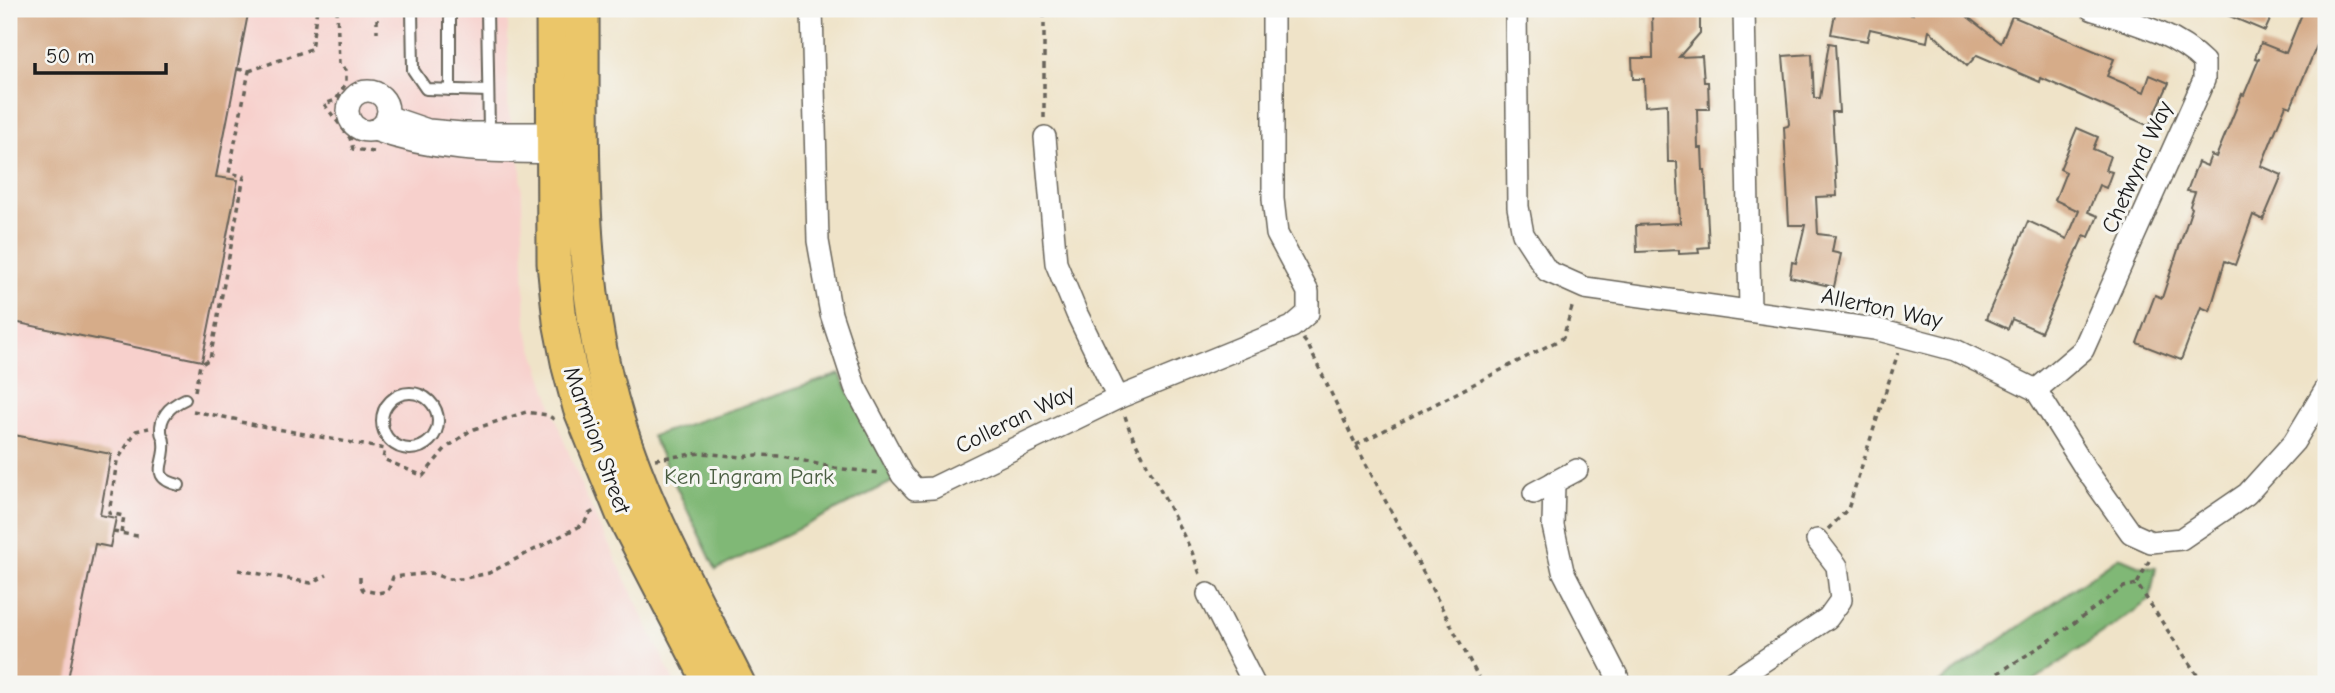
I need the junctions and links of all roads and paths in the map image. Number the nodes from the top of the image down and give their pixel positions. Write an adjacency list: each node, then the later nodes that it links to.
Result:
1 (317, 9): 16 (path)
2 (377, 9): 14 (path)
3 (412, 9): 17 (lane)
4 (450, 9): 17 (lane)
5 (487, 9): 18 (lane)
6 (553, 9): 21 (main road, Marmion Street)
7 (582, 9): 21 (main road, Marmion Street)
8 (812, 9): 39 (street)
9 (1044, 9): 20 (path)
10 (1273, 9): 26 (street)
11 (1516, 9): 23 (street, Allerton Way)
12 (1744, 9): 24 (street)
13 (2091, 9): 29 (street, Chetwynd Way)
14 (377, 32)
15 (237, 69): 16 (path)
16 (249, 71): 33 (path)
17 (450, 90): 18 (lane)
18 (488, 91): 19 (lane)
19 (489, 132): 21 (street); 21 (street)
20 (1045, 138): 32 (street)
21 (558, 148): 25 (main road, Marmion Street); 55 (main road, Marmion Street)
22 (544, 284): 25 (lane)
23 (1579, 285): 24 (street, Allerton Way); 36 (path)
24 (1750, 310): 27 (street, Allerton Way)
25 (560, 321): 54 (main road, Marmion Street)
26 (1292, 327): 32 (street, Colleran Way); 36 (path)
27 (1902, 337): 29 (street, Allerton Way); 47 (path)
28 (2326, 389): 48 (street)
29 (2036, 390): 48 (street)
30 (424, 396): 30 (lane)
31 (185, 398): 34 (lane)
32 (1118, 398): 39 (street, Colleran Way); 53 (path)
33 (191, 411): 34 (path); 35 (path)
34 (162, 424): 41 (lane); 45 (path)
35 (563, 425)
36 (1356, 445): 57 (path)
37 (656, 458): 39 (path)
38 (1577, 470): 40 (street)
39 (902, 475)
40 (1554, 482): 42 (street); 58 (street)
41 (179, 485)
42 (1534, 493)
43 (594, 511): 51 (path)
44 (113, 532): 45 (path)
45 (121, 533): 46 (path)
46 (138, 536)
47 (1817, 540): 59 (street)
48 (2151, 542): 52 (path)
49 (238, 570): 50 (path)
50 (327, 575)
51 (360, 577)
52 (2137, 584): 60 (path); 61 (path)
53 (1208, 594): 56 (street)
54 (711, 684)
55 (738, 684)
56 (1254, 684)
57 (1482, 684)
58 (1621, 684)
59 (1729, 684)
60 (1981, 684)
61 (2203, 684)

